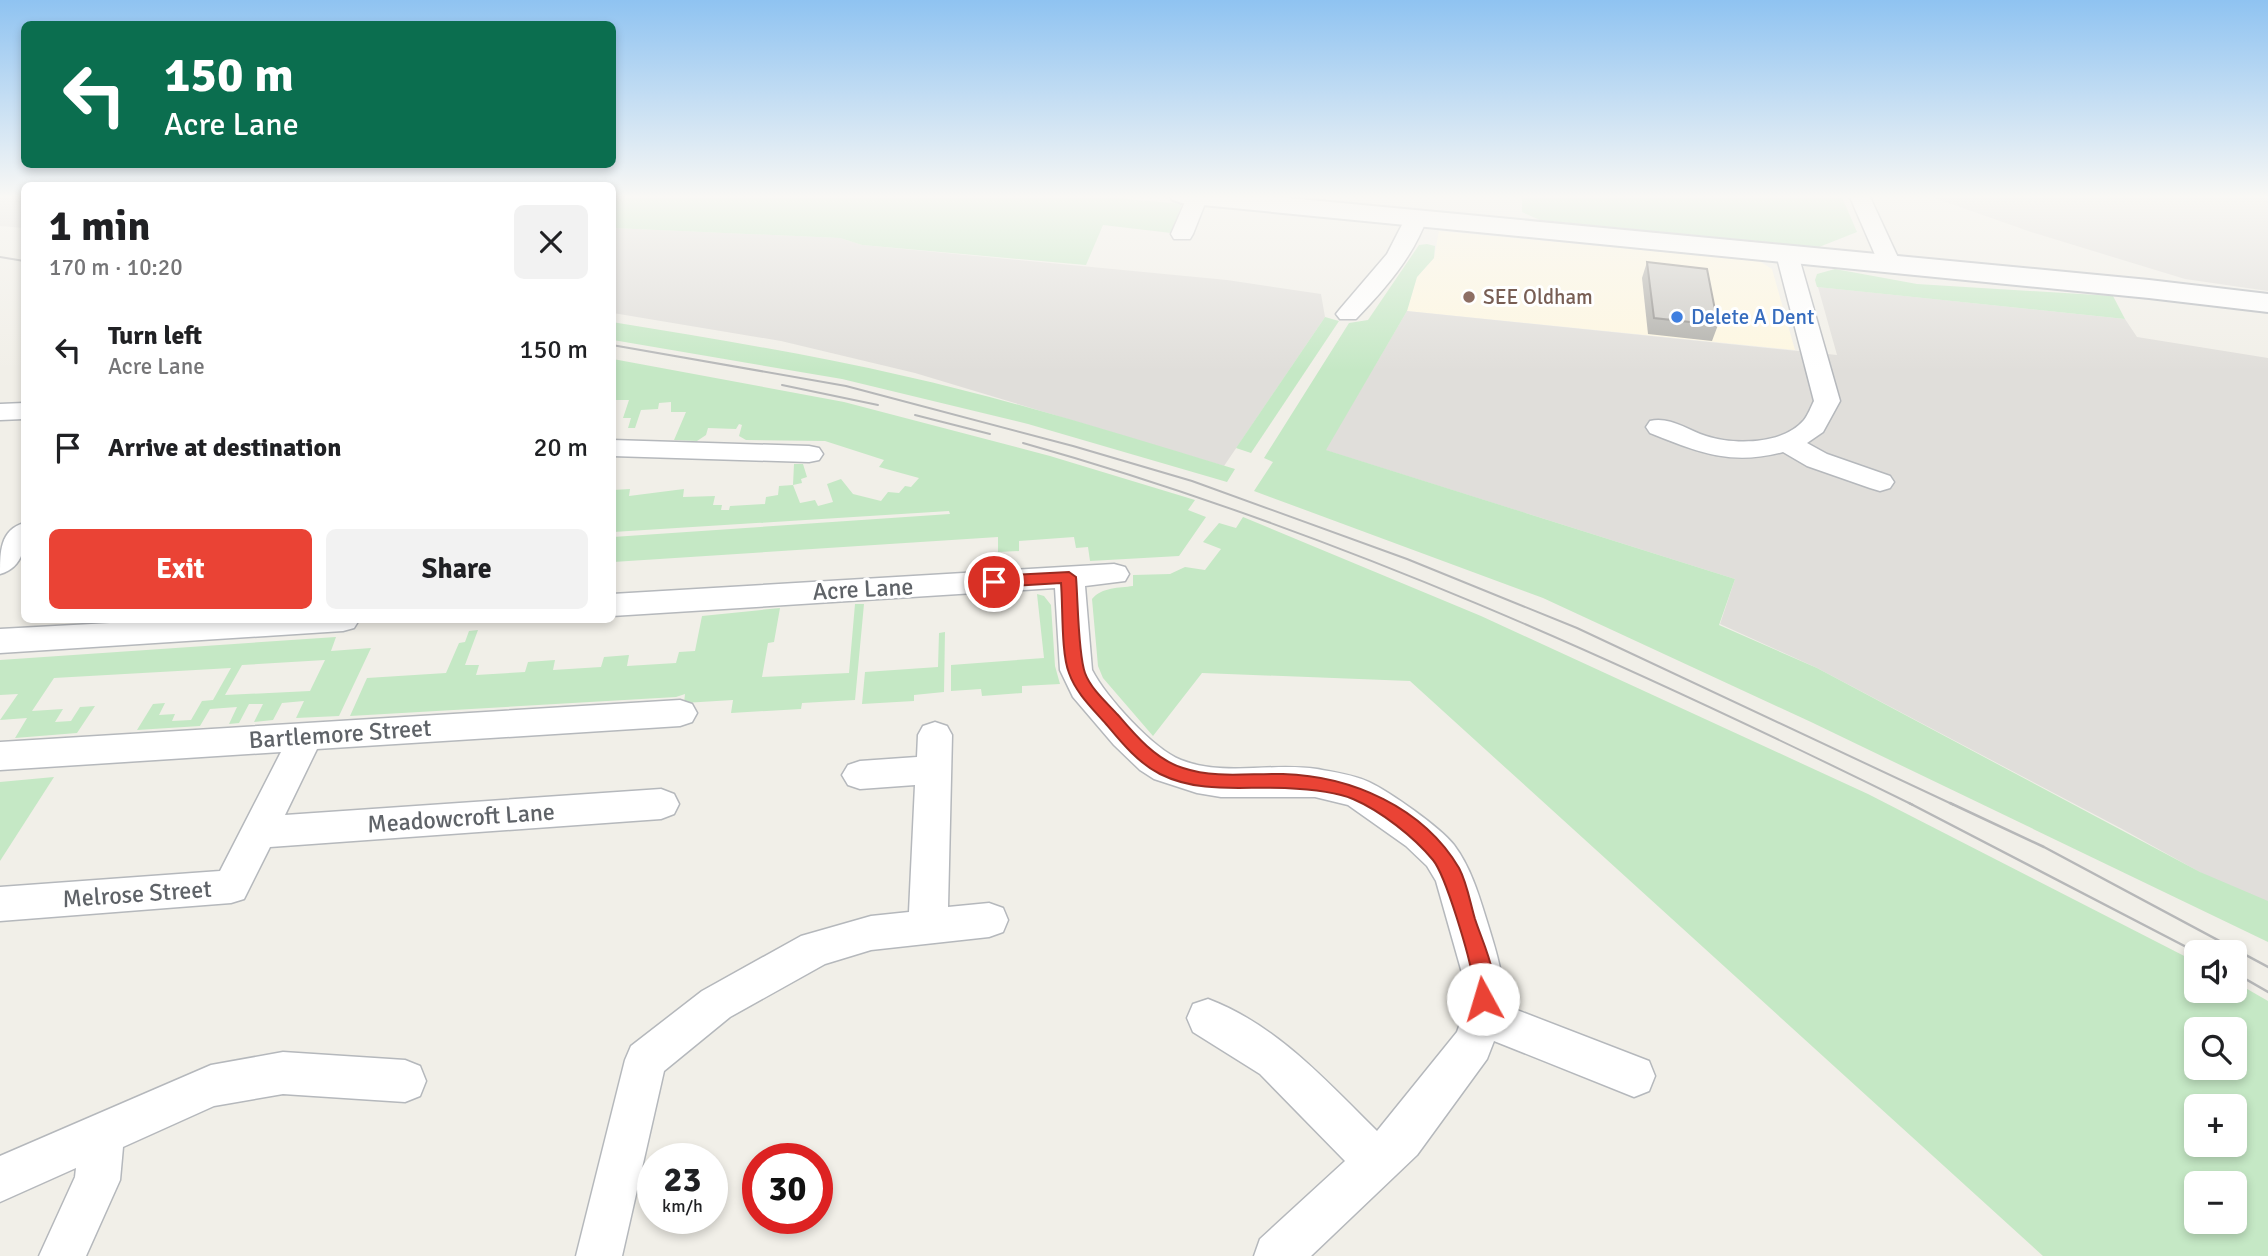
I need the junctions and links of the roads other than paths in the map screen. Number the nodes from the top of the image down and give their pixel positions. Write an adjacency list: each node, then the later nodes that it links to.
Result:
1 (1397, 254): 7 (street)
2 (1783, 254): 3 (main road)
3 (1787, 254): 5 (main road); 11 (street)
4 (1885, 254): 5 (street)
5 (1890, 264): 6 (main road)
6 (2268, 303)
7 (1348, 314)
8 (21, 411): 9 (street)
9 (0, 412)
10 (1659, 427): 11 (street)
11 (1786, 442): 14 (street)
12 (616, 448): 13 (street)
13 (809, 453)
14 (1880, 482)
15 (21, 537): 16 (street)
16 (0, 564)
17 (1114, 574): 18 (street, Acre Lane)
18 (1069, 577): 19 (street, Acre Lane); 32 (street)
19 (616, 605)
20 (292, 623): 21 (street)
21 (0, 640)
22 (680, 713): 23 (street, Bartlemore Street)
23 (306, 736): 24 (street, Bartlemore Street); 27 (street, Melrose Street)
24 (0, 756)
25 (860, 775): 30 (street)
26 (661, 804): 27 (street, Meadowcroft Lane)
27 (260, 832): 28 (street, Melrose Street)
28 (0, 904)
29 (989, 920): 30 (street)
30 (929, 926): 39 (street)
31 (1208, 1018): 36 (street)
32 (1483, 1018): 33 (street); 36 (street)
33 (1634, 1076)
34 (405, 1080): 35 (street)
35 (102, 1134): 37 (street); 38 (street)
36 (1377, 1162): 40 (street)
37 (0, 1179)
38 (62, 1256)
39 (599, 1256)
40 (1277, 1256)

